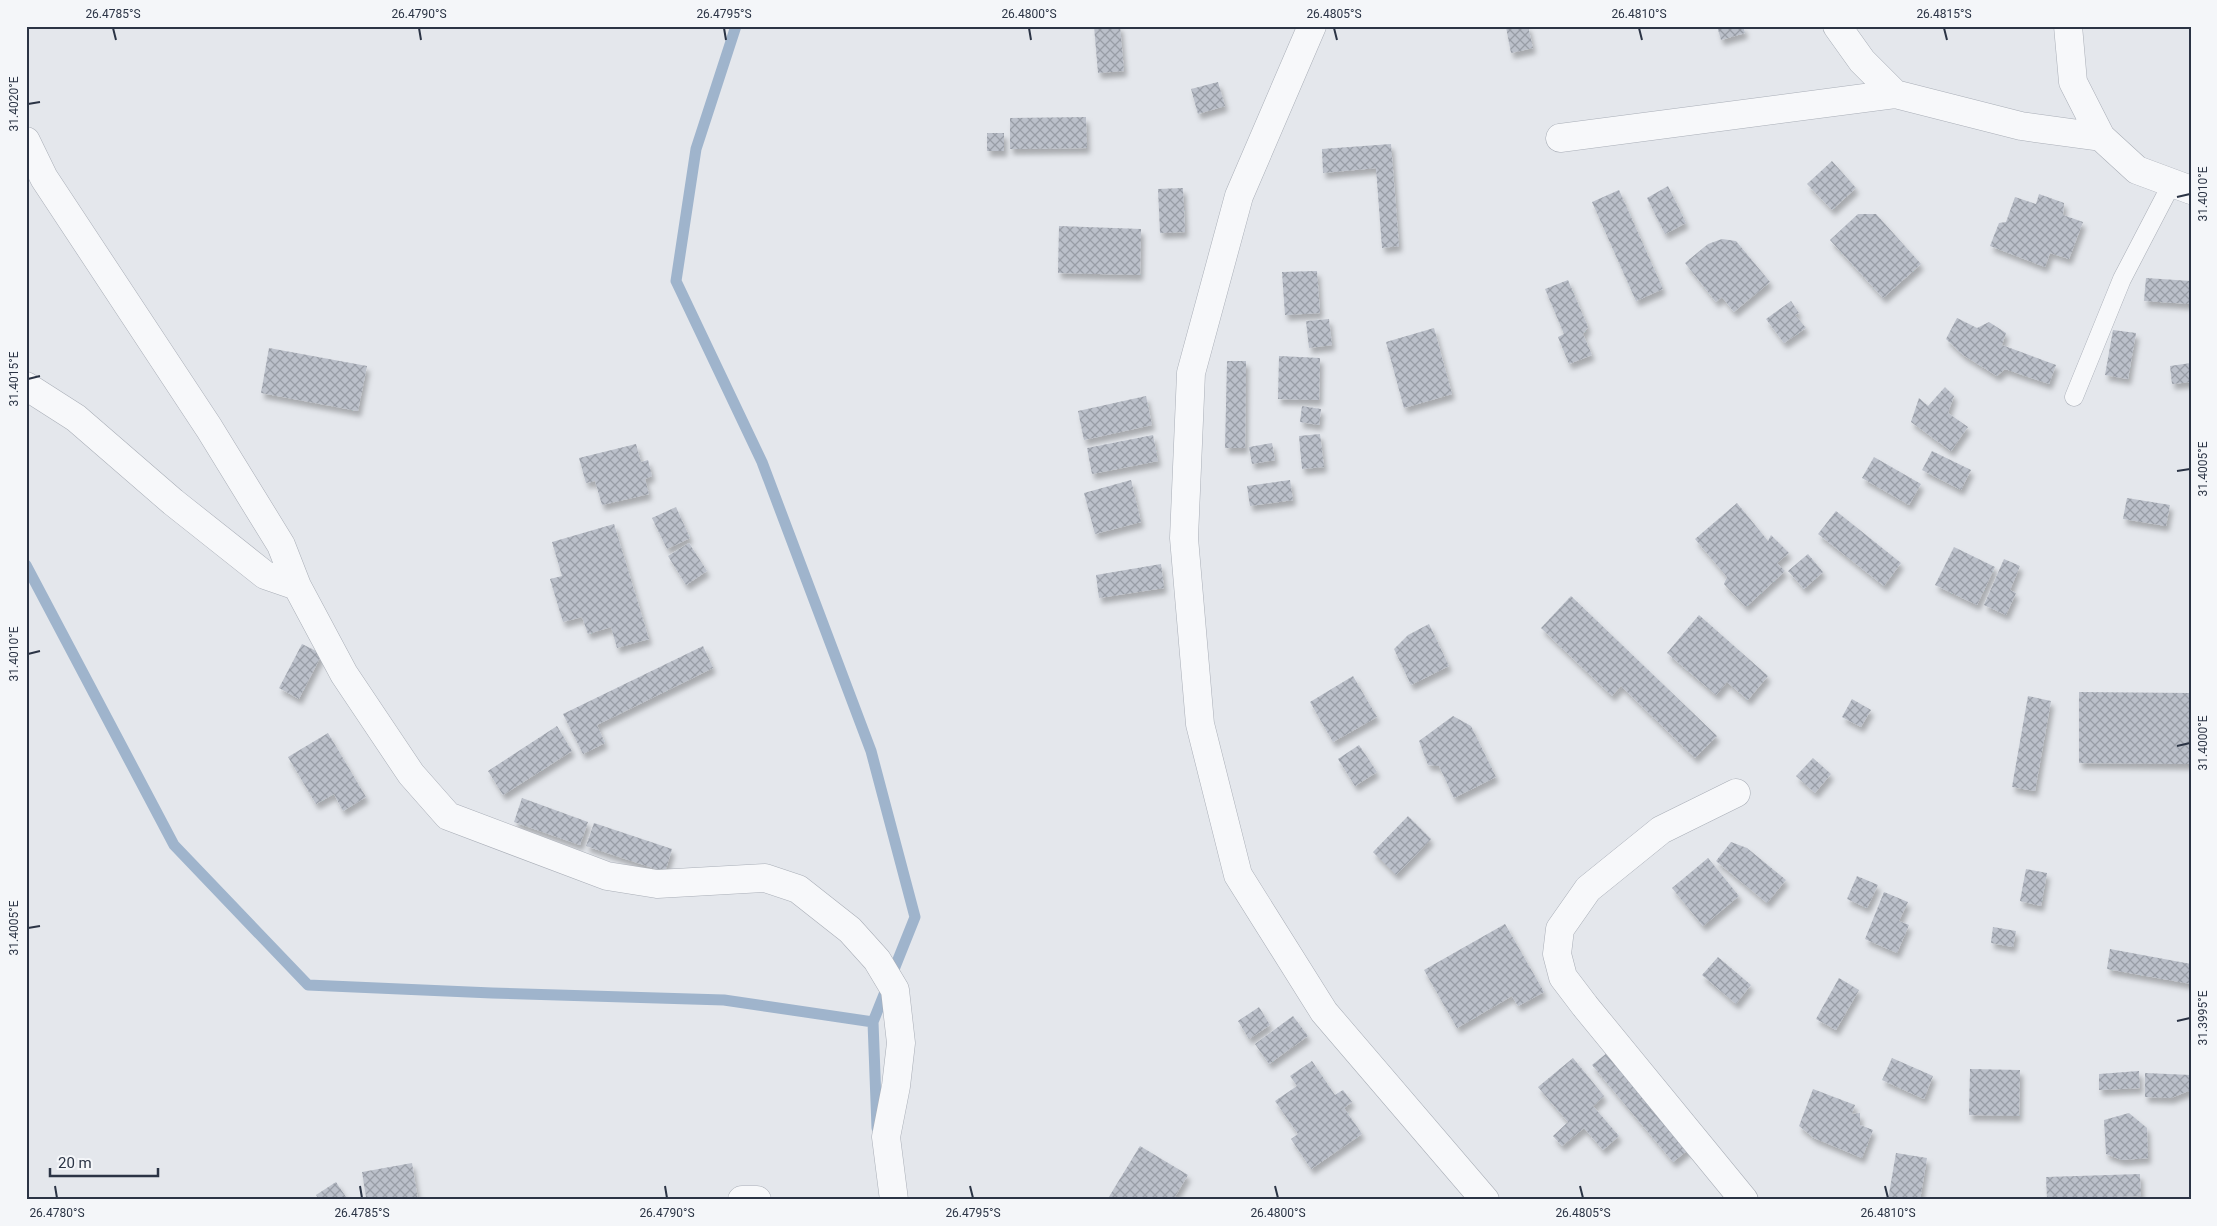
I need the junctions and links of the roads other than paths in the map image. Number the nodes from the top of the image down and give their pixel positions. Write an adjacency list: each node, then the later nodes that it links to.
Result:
1 (1312, 26): 16 (street)
2 (1837, 26): 4 (street)
3 (2068, 26): 5 (street)
4 (1896, 94): 5 (street); 6 (street)
5 (2100, 137): 8 (street)
6 (1560, 138)
7 (26, 141): 11 (street)
8 (2181, 186): 10 (lane)
9 (26, 386): 11 (street)
10 (2074, 397)
11 (297, 586): 15 (street)
12 (1736, 793): 17 (street)
13 (742, 1200): 14 (street)
14 (757, 1200)
15 (894, 1200)
16 (1485, 1200)
17 (1744, 1200)

